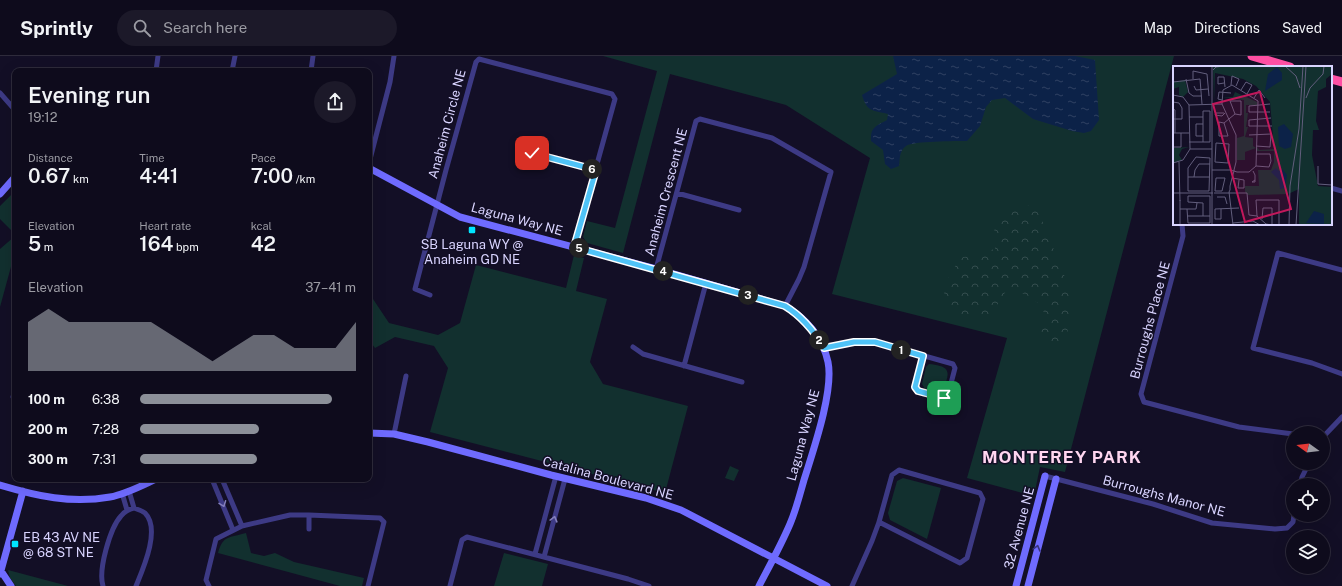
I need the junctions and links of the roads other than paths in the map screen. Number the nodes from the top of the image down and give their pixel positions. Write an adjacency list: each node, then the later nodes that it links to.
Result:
1 (158, 56): 7 (street)
2 (235, 56): 8 (street)
3 (313, 56): 9 (street)
4 (394, 56): 14 (street)
5 (1252, 56): 6 (highway)
6 (1287, 66)
7 (156, 68)
8 (233, 68)
9 (311, 68)
10 (1332, 79): 11 (highway)
11 (1342, 82)
12 (0, 93): 13 (street)
13 (12, 107)
14 (372, 151)
15 (532, 153): 17 (street)
16 (372, 170): 23 (street, Laguna Way NE)
17 (596, 170): 23 (street, Anaheim Circle NE); 26 (street, Anaheim Circle NE)
18 (12, 180): 22 (street)
19 (1332, 188): 20 (street)
20 (1342, 191)
21 (677, 193): 24 (street); 27 (street, Anaheim Crescent NE); 31 (street, Anaheim Crescent NE)
22 (0, 194)
23 (436, 204): 26 (street, Laguna Way NE); 30 (street)
24 (739, 210)
25 (1182, 225): 42 (street, Burroughs Place NE)
26 (574, 247): 27 (street, Laguna Way NE)
27 (656, 269): 29 (street, Laguna Way NE)
28 (1342, 270): 36 (street)
29 (706, 283): 31 (street, Laguna Way NE); 35 (street)
30 (430, 295)
31 (785, 306): 33 (street, Laguna Way NE)
32 (633, 347): 35 (street)
33 (824, 348): 34 (street); 64 (street, Laguna Way NE)
34 (923, 356): 34 (street)
35 (684, 366): 38 (street)
36 (1342, 374)
37 (406, 376): 43 (street)
38 (742, 382)
39 (1342, 416): 40 (street)
40 (1330, 429)
41 (372, 433): 43 (street, Catalina Boulevard NE)
42 (1286, 433)
43 (394, 434): 44 (street, Catalina Boulevard NE)
44 (556, 476): 46 (street, Catalina Boulevard NE); 62 (street)
45 (1045, 476): 47 (street, Burroughs Manor NE); 76 (street, 32 Avenue NE)
46 (565, 479): 63 (street, one-way to 46); 64 (street, Catalina Boulevard NE)
47 (1056, 479): 58 (street, Burroughs Manor NE); 77 (street, 32 Avenue NE, one-way to 47)
48 (149, 482): 53 (street)
49 (213, 482): 61 (street, one-way to 61)
50 (223, 482): 59 (street)
51 (0, 485): 52 (street)
52 (23, 491): 53 (street); 65 (street)
53 (126, 492): 54 (street); 55 (street)
54 (134, 508): 55 (street); 68 (street)
55 (127, 510): 67 (street)
56 (309, 515): 59 (street); 60 (street); 70 (street)
57 (879, 522): 57 (street); 75 (street)
58 (1293, 522)
59 (242, 526): 61 (street)
60 (309, 529)
61 (233, 530): 69 (street)
62 (535, 554): 63 (street); 71 (street)
63 (544, 557): 72 (street)
64 (774, 558): 73 (street, Laguna Way NE); 74 (street, Catalina Boulevard NE)
65 (0, 572): 66 (street)
66 (11, 586)
67 (103, 586)
68 (136, 586)
69 (209, 586)
70 (368, 586)
71 (450, 586)
72 (649, 586)
73 (759, 586)
74 (827, 586)
75 (852, 586)
76 (1016, 586)
77 (1028, 586)

